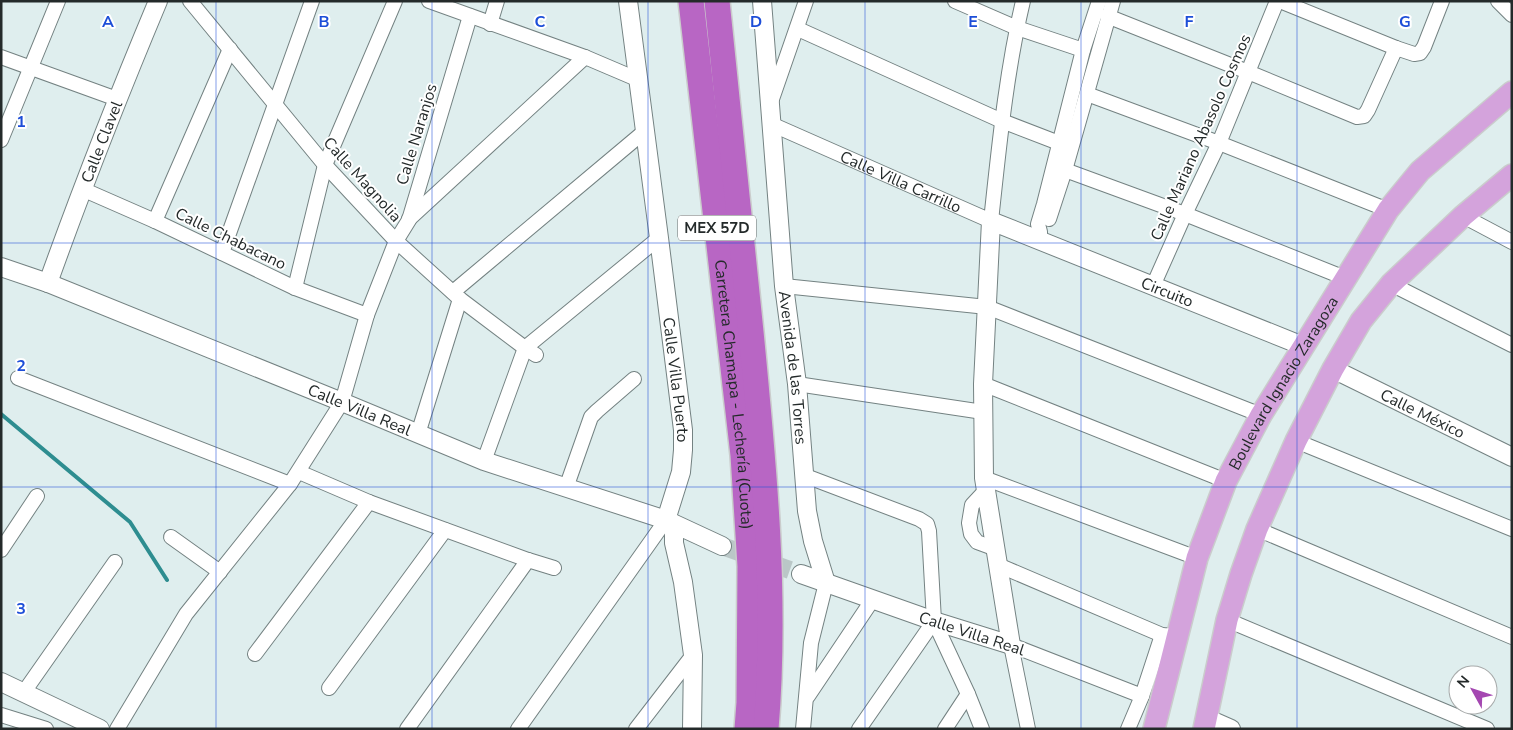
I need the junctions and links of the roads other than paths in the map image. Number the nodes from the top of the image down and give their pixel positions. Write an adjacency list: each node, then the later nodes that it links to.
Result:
1 (58, 1): 31 (street)
2 (158, 1): 36 (street, Calle Clavel)
3 (190, 1): 27 (street, Calle Magnolia)
4 (312, 1): 37 (street)
5 (395, 1): 45 (street)
6 (429, 1): 21 (street)
7 (497, 1): 23 (street)
8 (628, 1): 33 (street, Calle Villa Puerto)
9 (691, 1): 131 (highway, Carretera Chamapa - Lechería (Cuota) / MEX 57D)
10 (717, 1): 132 (highway, Carretera Chamapa - Lechería (Cuota) / MEX 57D)
11 (762, 1): 38 (street, Avenida de las Torres)
12 (806, 1): 25 (street)
13 (955, 1): 24 (street)
14 (1023, 1): 24 (street)
15 (1099, 1): 28 (street)
16 (1112, 1): 22 (street)
17 (1279, 1): 26 (street); 32 (street, Calle Mariano Abasolo Cosmos)
18 (1442, 1): 26 (street)
19 (1498, 1): 20 (street)
20 (1512, 15)
21 (470, 16): 23 (street); 52 (street, Calle Naranjos)
22 (1108, 16): 32 (street); 35 (street)
23 (490, 24): 30 (street)
24 (1017, 28): 28 (street); 39 (street)
25 (798, 29): 38 (street); 39 (street)
26 (1396, 48): 32 (street)
27 (230, 49): 37 (street, Calle Magnolia); 53 (street)
28 (1083, 50): 43 (street)
29 (1, 57): 31 (street)
30 (585, 57): 33 (street); 52 (street)
31 (31, 68): 36 (street); 42 (street)
32 (1248, 72): 44 (street, Calle Mariano Abasolo Cosmos)
33 (639, 80): 41 (street, Calle Villa Puerto)
34 (1512, 92): 49 (main road, Boulevard Ignacio Zaragoza)
35 (1087, 94): 44 (street); 46 (street)
36 (117, 99): 48 (street, Calle Clavel)
37 (275, 104): 45 (street, Calle Magnolia); 59 (street)
38 (770, 105): 40 (street, Avenida de las Torres)
39 (1002, 121): 43 (street); 54 (street)
40 (771, 124): 54 (street, Calle Villa Carrillo); 64 (street, Avenida de las Torres)
41 (645, 131): 56 (street, Calle Villa Puerto); 67 (street)
42 (1, 140)
43 (1059, 143): 55 (street)
44 (1219, 143): 49 (street); 50 (street, Calle Mariano Abasolo Cosmos)
45 (326, 165): 57 (street, Calle Magnolia); 66 (street)
46 (1065, 170): 50 (street); 55 (street)
47 (1512, 175): 51 (main road)
48 (82, 189): 53 (street, Calle Chabacano); 62 (street, Calle Clavel)
49 (1388, 210): 61 (main road, Boulevard Ignacio Zaragoza)
50 (1184, 214): 61 (street); 65 (street, Calle Mariano Abasolo Cosmos)
51 (1463, 216): 58 (street); 63 (main road)
52 (409, 220): 57 (street, Calle Naranjos)
53 (155, 221): 59 (street, Calle Chabacano)
54 (991, 221): 55 (street, Calle Villa Carrillo); 68 (street)
55 (1037, 237): 65 (street, Circuito)
56 (659, 238): 72 (street); 93 (street, Calle Villa Puerto)
57 (396, 241): 67 (street, Calle Magnolia); 69 (street, Calle Naranjos)
58 (1512, 242)
59 (222, 253): 66 (street, Calle Chabacano)
60 (1, 267): 62 (street, Calle Villa Real)
61 (1345, 278): 71 (main road, Boulevard Ignacio Zaragoza)
62 (48, 283): 78 (street, Calle Villa Real)
63 (1391, 284): 70 (street); 73 (main road)
64 (784, 286): 68 (street); 76 (street, Avenida de las Torres)
65 (1153, 286): 71 (street, Circuito)
66 (295, 288): 69 (street, Calle Chabacano)
67 (456, 295): 72 (street, Calle Magnolia); 81 (street)
68 (987, 306): 77 (street); 80 (street)
69 (367, 315): 78 (street, Calle Naranjos)
70 (1512, 345)
71 (1304, 346): 80 (main road, Boulevard Ignacio Zaragoza)
72 (530, 351): 84 (street)
73 (1333, 370): 82 (main road); 83 (street, Calle México)
74 (18, 378): 88 (street)
75 (634, 379): 90 (street)
76 (797, 384): 79 (street); 86 (street, Avenida de las Torres)
77 (983, 384): 79 (street); 87 (street)
78 (342, 402): 81 (street, Calle Villa Real); 85 (street, Calle Naranjos)
79 (983, 412): 89 (street)
80 (1261, 416): 87 (main road, Boulevard Ignacio Zaragoza)
81 (418, 434): 84 (street, Calle Villa Real)
82 (1296, 440): 94 (main road); 95 (street)
83 (1512, 457)
84 (484, 461): 90 (street, Calle Villa Real)
85 (299, 472): 88 (street, Calle Naranjos); 92 (street)
86 (803, 475): 107 (street, Avenida de las Torres); 110 (street)
87 (1226, 481): 101 (main road, Boulevard Ignacio Zaragoza)
88 (290, 484): 105 (street, Calle Naranjos)
89 (985, 484): 100 (street); 101 (street)
90 (566, 488): 93 (street, Calle Villa Real)
91 (37, 496): 99 (street)
92 (369, 502): 96 (street); 114 (street)
93 (670, 522): 98 (street, Calle Villa Real); 115 (street); 128 (street)
94 (1257, 529): 109 (main road); 112 (street)
95 (1512, 529)
96 (445, 530): 102 (street); 117 (street)
97 (171, 537): 105 (street)
98 (722, 546)
99 (1, 550)
100 (997, 557): 111 (street); 113 (street)
101 (1197, 558): 111 (main road, Boulevard Ignacio Zaragoza)
102 (528, 560): 104 (street); 127 (street)
103 (115, 562): 118 (street)
104 (554, 568)
105 (220, 572): 126 (street, Calle Naranjos)
106 (801, 574): 107 (street, Calle Villa Real)
107 (826, 583): 108 (street, Calle Villa Real); 121 (street)
108 (873, 599): 110 (street, Calle Villa Real); 121 (street)
109 (1227, 620): 123 (main road); 141 (street)
110 (934, 621): 113 (street, Calle Villa Real); 119 (street); 134 (street)
111 (1170, 636): 120 (street); 139 (main road, Boulevard Ignacio Zaragoza)
112 (1512, 637)
113 (1011, 645): 120 (street, Calle Villa Real); 137 (street)
114 (255, 654)
115 (693, 655): 129 (street); 130 (street)
116 (1, 682): 118 (street)
117 (329, 688)
118 (24, 692): 125 (street)
119 (968, 694): 135 (street); 136 (street)
120 (1142, 696): 138 (street)
121 (807, 698): 133 (street)
122 (1, 715): 124 (street)
123 (1205, 724): 140 (street)
124 (46, 729)
125 (100, 729)
126 (117, 729)
127 (407, 729)
128 (518, 729)
129 (636, 729)
130 (692, 729)
131 (747, 729)
132 (766, 729)
133 (803, 729)
134 (859, 729)
135 (945, 729)
136 (982, 729)
137 (1028, 729)
138 (1128, 729)
139 (1154, 729)
140 (1231, 729)
141 (1487, 729)

